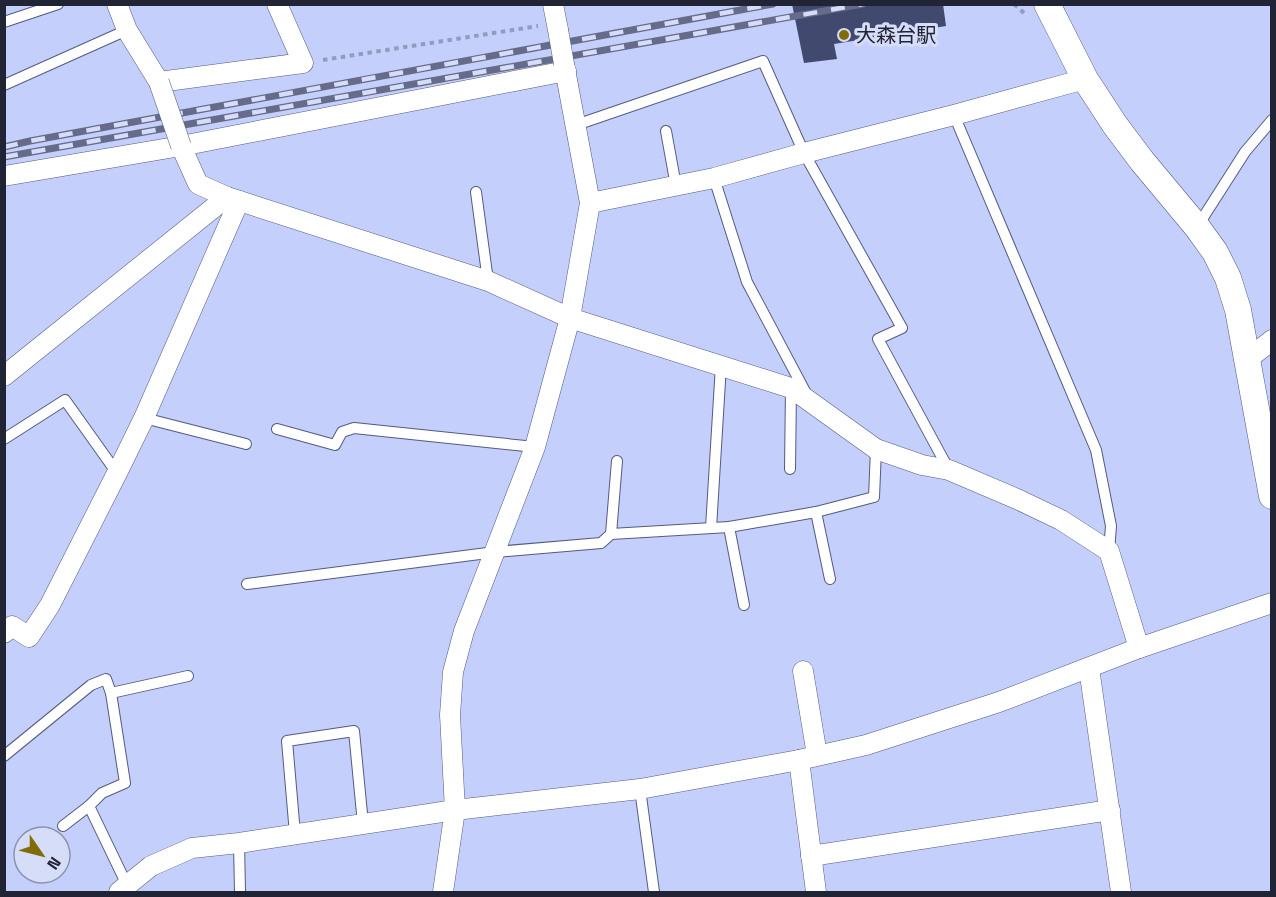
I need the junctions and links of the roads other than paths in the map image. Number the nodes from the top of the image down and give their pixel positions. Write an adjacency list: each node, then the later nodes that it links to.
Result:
1 (58, 4): 6 (lane)
2 (117, 4): 7 (street)
3 (277, 4): 10 (street)
4 (1047, 4): 9 (street)
5 (556, 19): 8 (street, bridge)
6 (4, 22)
7 (127, 30): 10 (street); 11 (lane)
8 (565, 67): 14 (street); 16 (street)
9 (1085, 79): 12 (street); 24 (street)
10 (159, 82): 16 (street, bridge)
11 (4, 85)
12 (954, 115): 17 (street); 49 (lane)
13 (1272, 120): 24 (lane)
14 (576, 125): 17 (lane); 23 (street)
15 (666, 131): 20 (lane)
16 (181, 146): 18 (street); 22 (street)
17 (804, 153): 19 (street); 42 (lane)
18 (4, 176)
19 (714, 178): 20 (street); 32 (lane)
20 (676, 186): 23 (street)
21 (476, 192): 25 (lane)
22 (233, 199): 25 (street); 30 (street); 33 (street)
23 (590, 203): 26 (street)
24 (1197, 227): 28 (street)
25 (488, 282): 26 (street)
26 (570, 318): 29 (street); 37 (street)
27 (1272, 340): 28 (street)
28 (1248, 358): 40 (street)
29 (721, 365): 31 (street); 47 (lane)
30 (4, 376)
31 (791, 388): 32 (street); 41 (lane)
32 (809, 399): 38 (street)
33 (144, 418): 36 (lane); 43 (street)
34 (277, 429): 37 (lane)
35 (4, 440): 43 (lane)
36 (246, 444)
37 (535, 447): 50 (street)
38 (876, 449): 42 (street); 45 (lane)
39 (617, 461): 48 (lane)
40 (1269, 466): 44 (street)
41 (790, 469)
42 (950, 470): 49 (street)
43 (117, 473): 55 (street)
44 (1272, 496)
45 (816, 512): 46 (lane); 51 (lane)
46 (729, 527): 47 (lane); 54 (lane)
47 (711, 528): 48 (lane)
48 (611, 534): 50 (lane)
49 (1109, 551): 56 (street)
50 (495, 552): 52 (lane); 65 (street)
51 (830, 579)
52 (247, 584)
53 (1272, 603): 56 (street)
54 (744, 605)
55 (4, 633)
56 (1139, 648): 57 (street)
57 (1089, 668): 62 (street); 66 (street)
58 (803, 671): 62 (street)
59 (188, 676): 60 (lane)
60 (111, 693): 61 (lane); 64 (lane)
61 (4, 756)
62 (808, 757): 63 (street); 71 (street)
63 (640, 789): 65 (street); 75 (lane)
64 (89, 806): 68 (lane); 72 (lane)
65 (455, 810): 67 (street); 74 (street)
66 (1110, 810): 71 (street); 77 (street)
67 (363, 824): 69 (street); 69 (lane)
68 (64, 825)
69 (295, 834): 70 (street)
70 (240, 843): 72 (street); 73 (lane)
71 (811, 856): 76 (street)
72 (123, 889)
73 (240, 892)
74 (443, 892)
75 (654, 892)
76 (816, 892)
77 (1121, 892)

